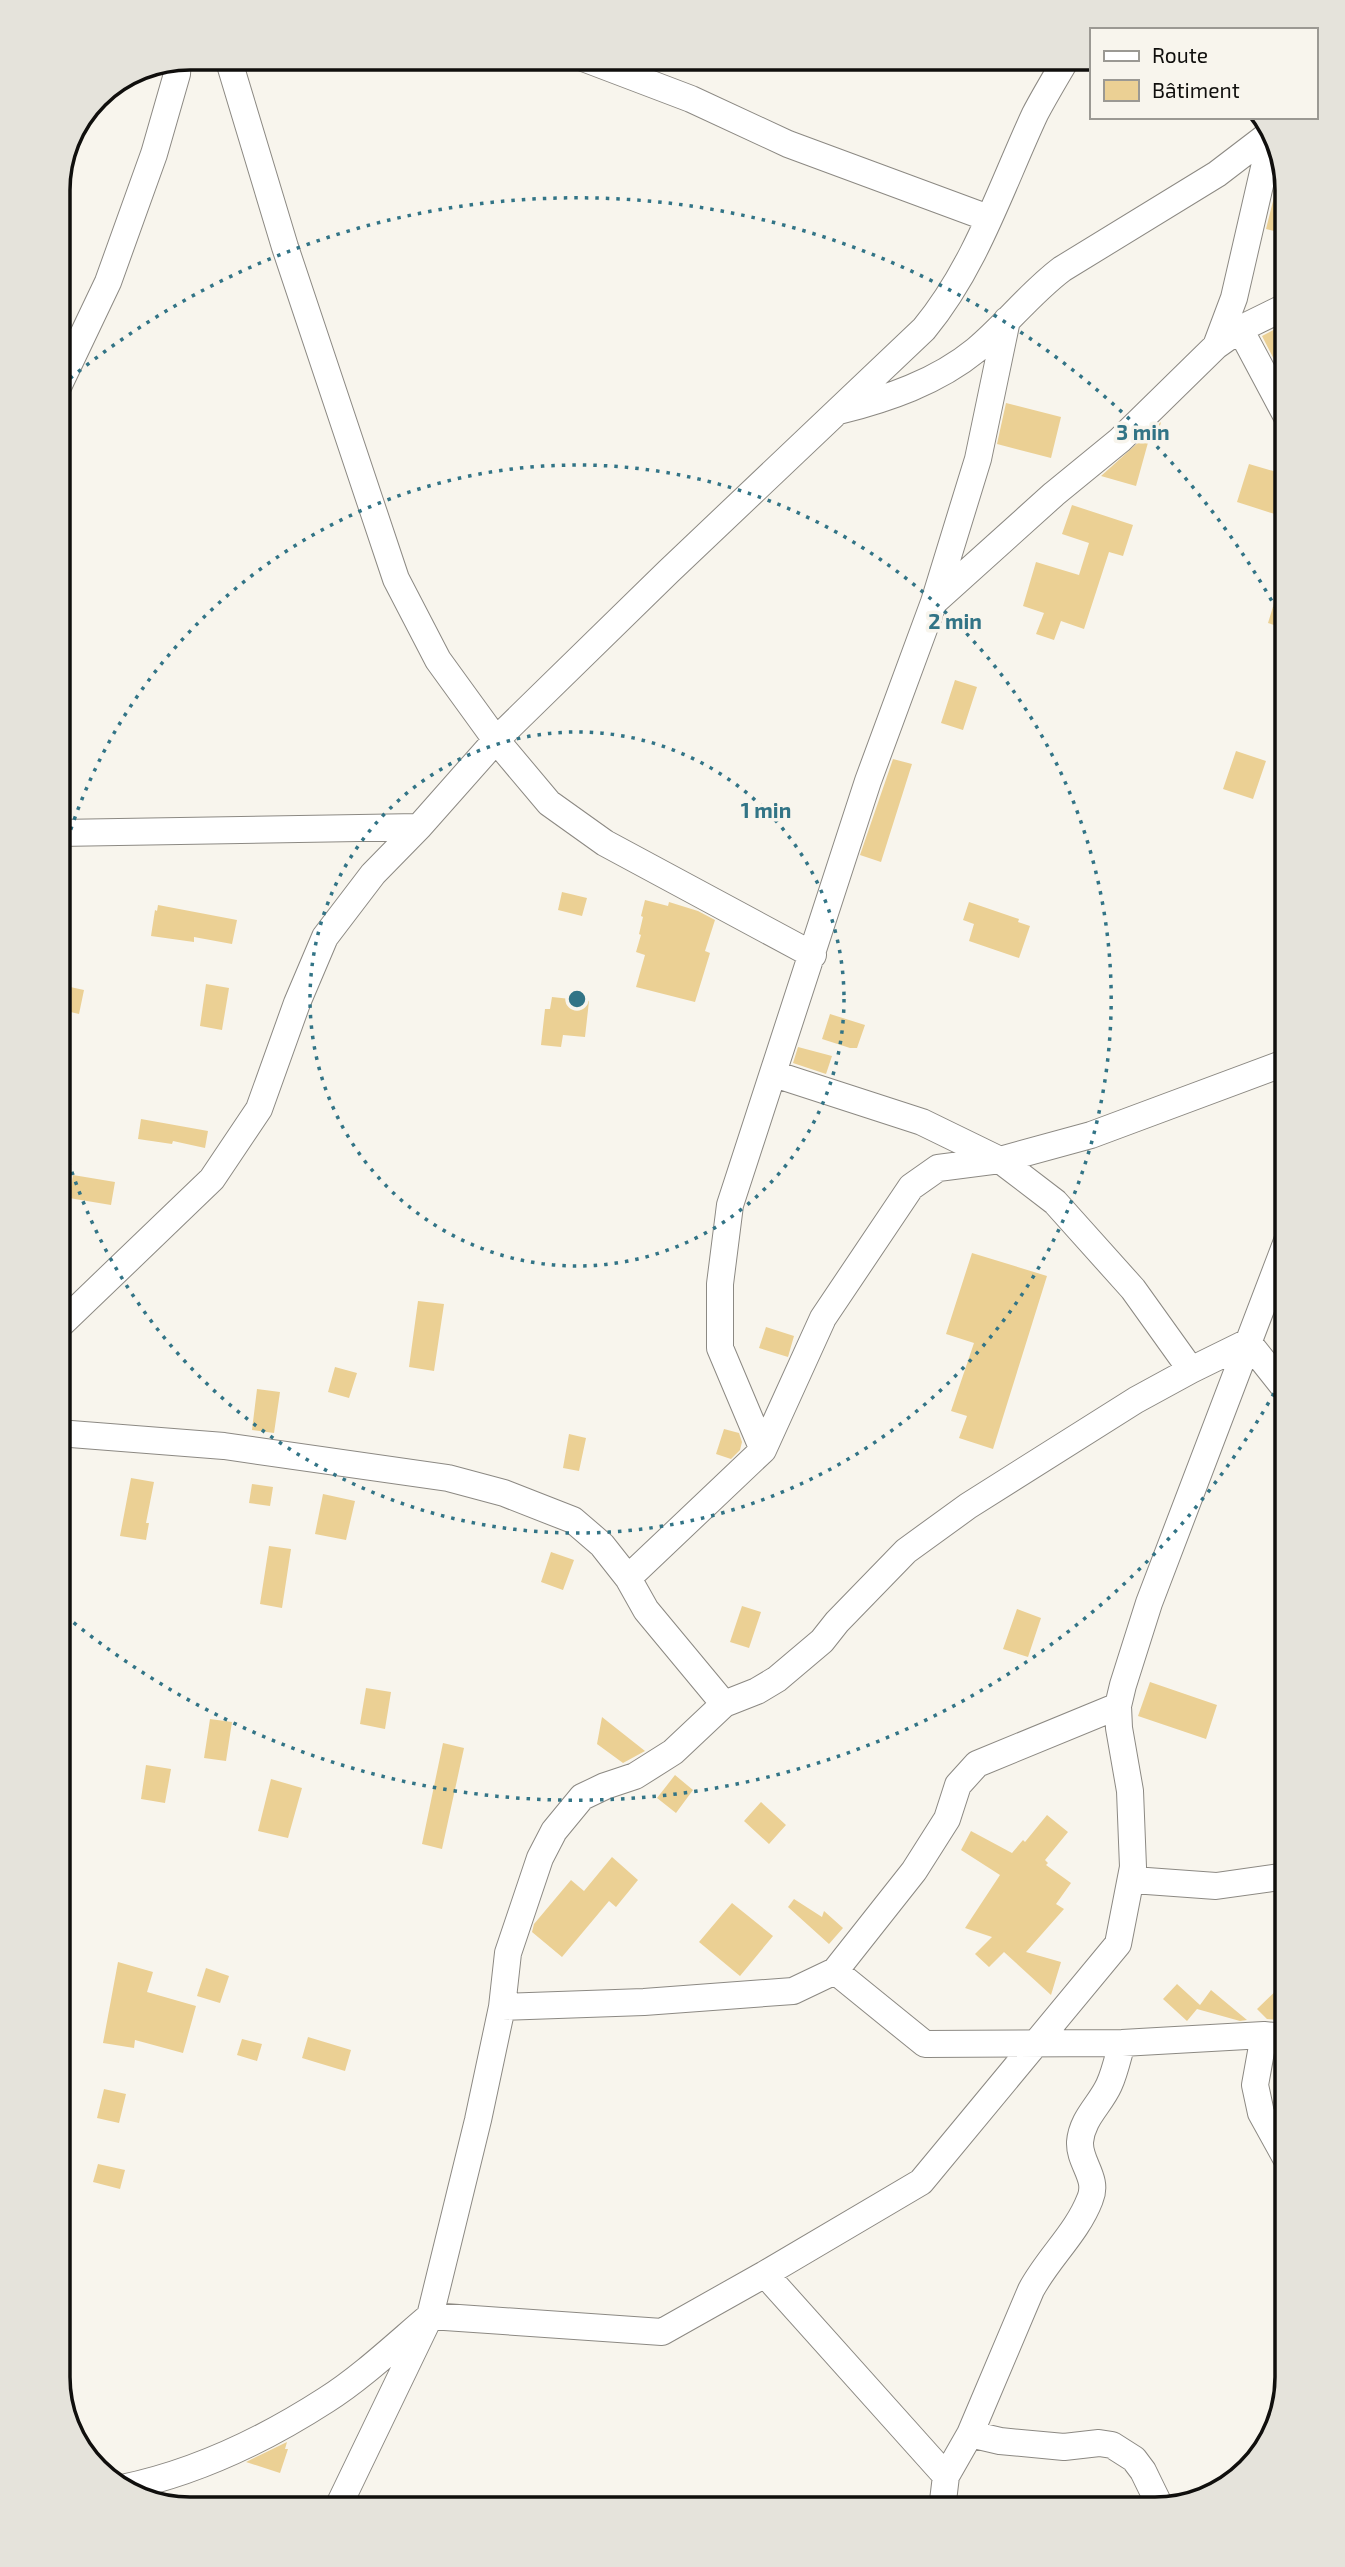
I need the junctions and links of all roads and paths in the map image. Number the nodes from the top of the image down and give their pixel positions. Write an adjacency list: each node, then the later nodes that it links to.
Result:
1 (232, 70): 16 (street)
2 (615, 70): 7 (street)
3 (1060, 70): 7 (street)
4 (177, 71): 12 (street)
5 (1264, 139): 9 (street)
6 (1268, 150): 11 (street)
7 (988, 218): 14 (street)
8 (1275, 312): 10 (street)
9 (1007, 320): 14 (street); 15 (street)
10 (1240, 328): 11 (street); 13 (street)
11 (1216, 346): 15 (street)
12 (70, 362)
13 (1275, 394)
14 (836, 412): 16 (street)
15 (934, 602): 19 (street)
16 (496, 740): 17 (street); 19 (street)
17 (419, 827): 18 (street); 24 (street)
18 (70, 833)
19 (813, 955): 21 (street)
20 (1275, 1066): 22 (street)
21 (774, 1074): 22 (street); 29 (street)
22 (1000, 1160): 26 (street); 29 (street)
23 (1275, 1272): 25 (street)
24 (70, 1316)
25 (1248, 1342): 26 (street); 27 (street); 32 (street)
26 (1191, 1370): 31 (street)
27 (1275, 1376)
28 (70, 1434): 30 (street)
29 (763, 1450): 30 (street)
30 (628, 1578): 31 (street)
31 (724, 1704): 36 (street)
32 (1118, 1706): 34 (street); 35 (street)
33 (1275, 1877): 34 (street)
34 (1133, 1880): 39 (street)
35 (835, 1971): 36 (street); 39 (street)
36 (502, 2007): 43 (street)
37 (1275, 2036): 40 (street)
38 (1275, 2038): 41 (street)
39 (1037, 2043): 40 (street); 42 (street)
40 (1122, 2043): 44 (street)
41 (1275, 2138)
42 (765, 2274): 43 (street); 45 (street)
43 (430, 2316): 46 (street); 47 (street)
44 (970, 2434): 45 (street); 49 (street)
45 (946, 2476): 48 (street)
46 (136, 2484)
47 (343, 2497)
48 (943, 2497)
49 (1155, 2497)

